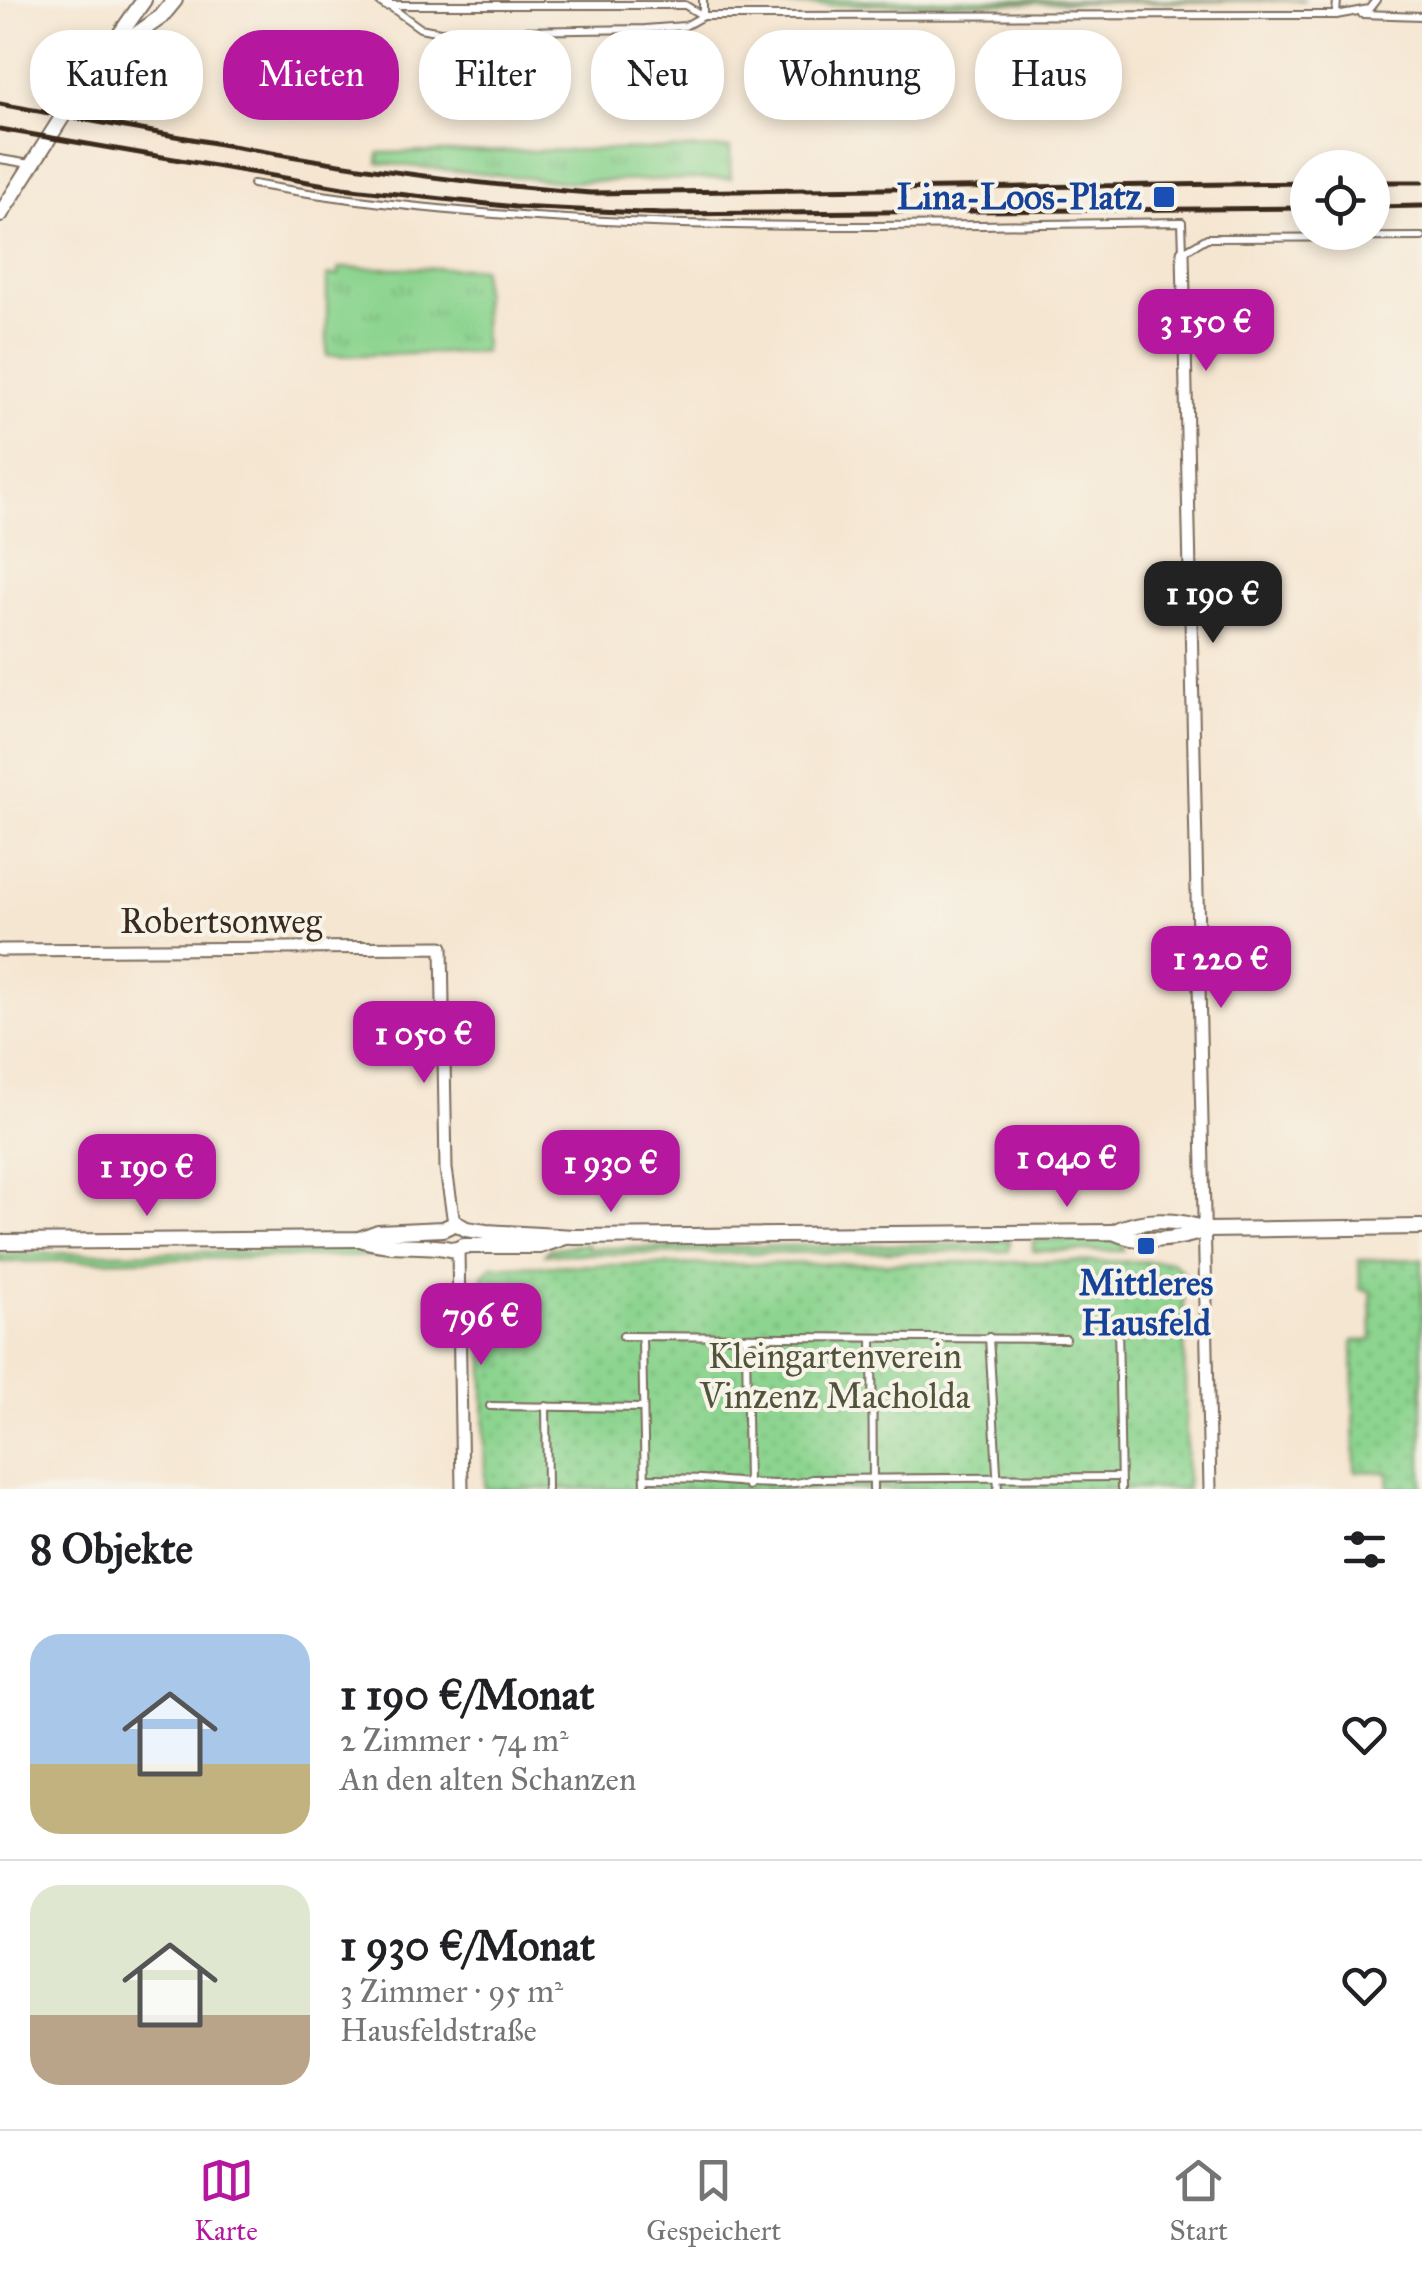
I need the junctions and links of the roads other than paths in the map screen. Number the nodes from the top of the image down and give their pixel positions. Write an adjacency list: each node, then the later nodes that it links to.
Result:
1 (144, 0): 12 (street)
2 (175, 0): 13 (street)
3 (700, 0): 7 (lane); 9 (lane)
4 (1337, 0): 10 (lane)
5 (1376, 0): 8 (lane)
6 (384, 2): 7 (lane); 9 (lane)
7 (686, 4): 9 (lane)
8 (1356, 14): 10 (lane); 11 (lane)
9 (704, 16): 10 (lane)
10 (1336, 16)
11 (1422, 16)
12 (124, 30)
13 (142, 30)
14 (60, 120): 16 (street)
15 (0, 159): 16 (lane)
16 (32, 164): 18 (street)
17 (253, 184): 20 (lane)
18 (0, 214)
19 (1422, 237): 20 (lane)
20 (1183, 252): 24 (street)
21 (0, 950): 22 (street, Robertsonweg)
22 (454, 1227): 25 (street); 26 (street); 28 (street); 28 (street)
23 (1422, 1227): 24 (street)
24 (1206, 1230): 25 (street); 49 (street)
25 (566, 1237): 28 (street)
26 (359, 1239): 27 (street); 28 (street)
27 (0, 1242)
28 (455, 1247): 44 (street)
29 (1118, 1323): 39 (lane)
30 (622, 1336): 34 (lane)
31 (989, 1337): 32 (lane); 33 (lane); 41 (lane)
32 (872, 1338): 35 (lane); 42 (lane)
33 (1066, 1338)
34 (642, 1339): 35 (lane); 38 (lane)
35 (746, 1339): 43 (lane)
36 (490, 1406): 37 (lane)
37 (546, 1406): 38 (lane); 45 (lane)
38 (643, 1408): 40 (lane)
39 (1120, 1477): 41 (lane); 48 (lane)
40 (645, 1478): 43 (lane); 46 (lane)
41 (998, 1478): 42 (lane); 47 (lane)
42 (873, 1484): 43 (lane)
43 (748, 1486)
44 (462, 1489)
45 (547, 1489)
46 (645, 1489)
47 (998, 1489)
48 (1121, 1489)
49 (1210, 1489)

